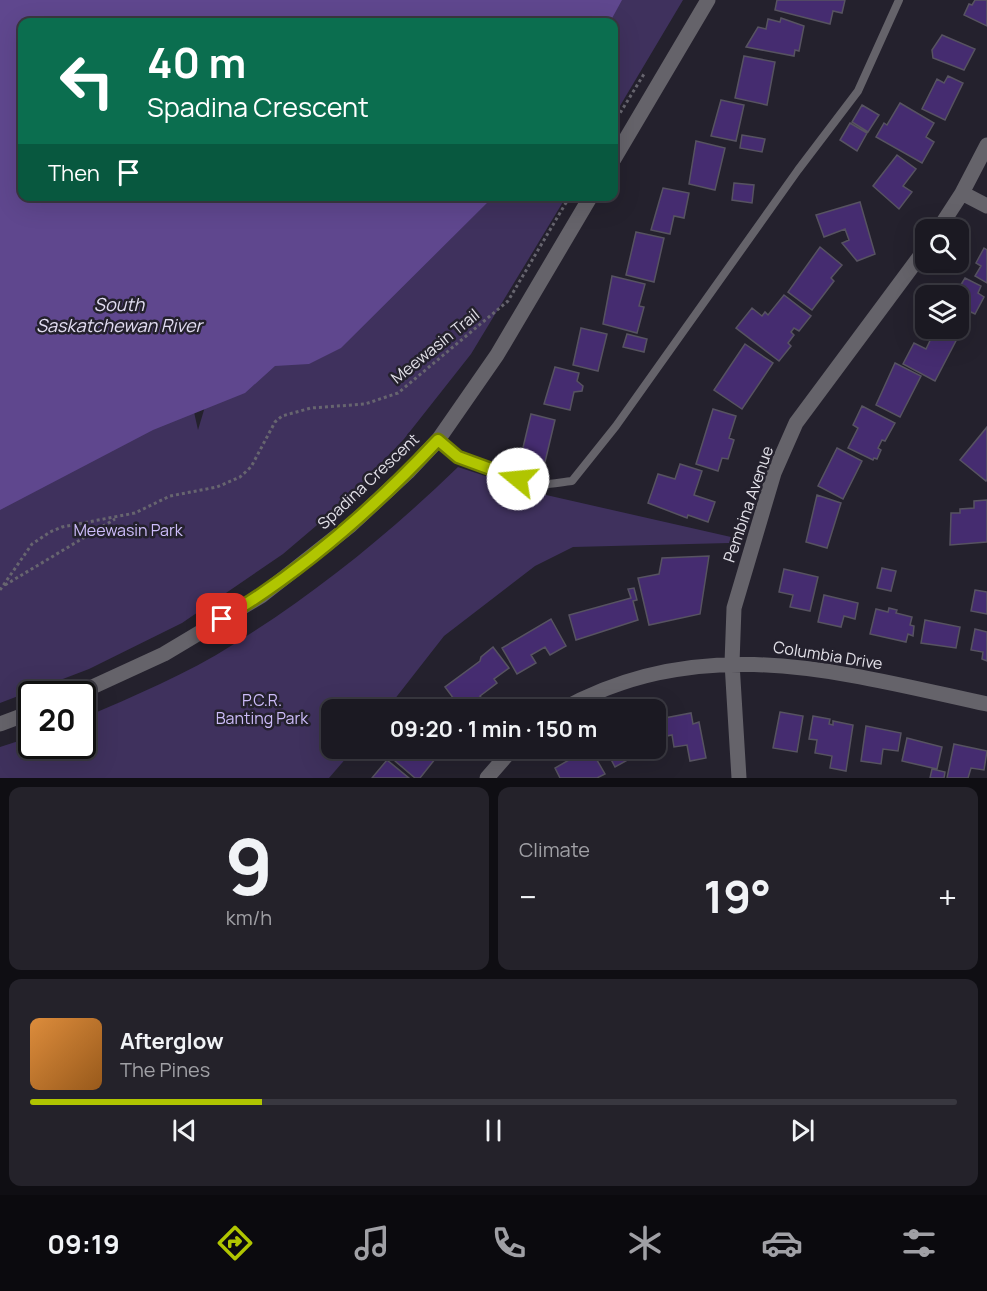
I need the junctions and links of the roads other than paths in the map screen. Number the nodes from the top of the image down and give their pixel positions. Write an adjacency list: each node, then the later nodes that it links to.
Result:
1 (708, 0): 4 (street)
2 (898, 0): 10 (lane)
3 (987, 145): 5 (street)
4 (618, 152)
5 (962, 193): 7 (street); 8 (street)
6 (588, 201): 10 (street, Spadina Crescent)
7 (987, 206)
8 (945, 219)
9 (915, 263): 11 (street, Pembina Avenue)
10 (438, 440): 12 (street, Spadina Crescent)
11 (732, 663): 13 (street, Columbia Drive); 14 (street, Columbia Drive); 19 (street, Pembina Avenue)
12 (96, 685)
13 (581, 699)
14 (987, 704)
15 (18, 717): 16 (street)
16 (0, 724)
17 (503, 759): 18 (street)
18 (487, 778)
19 (739, 778)

